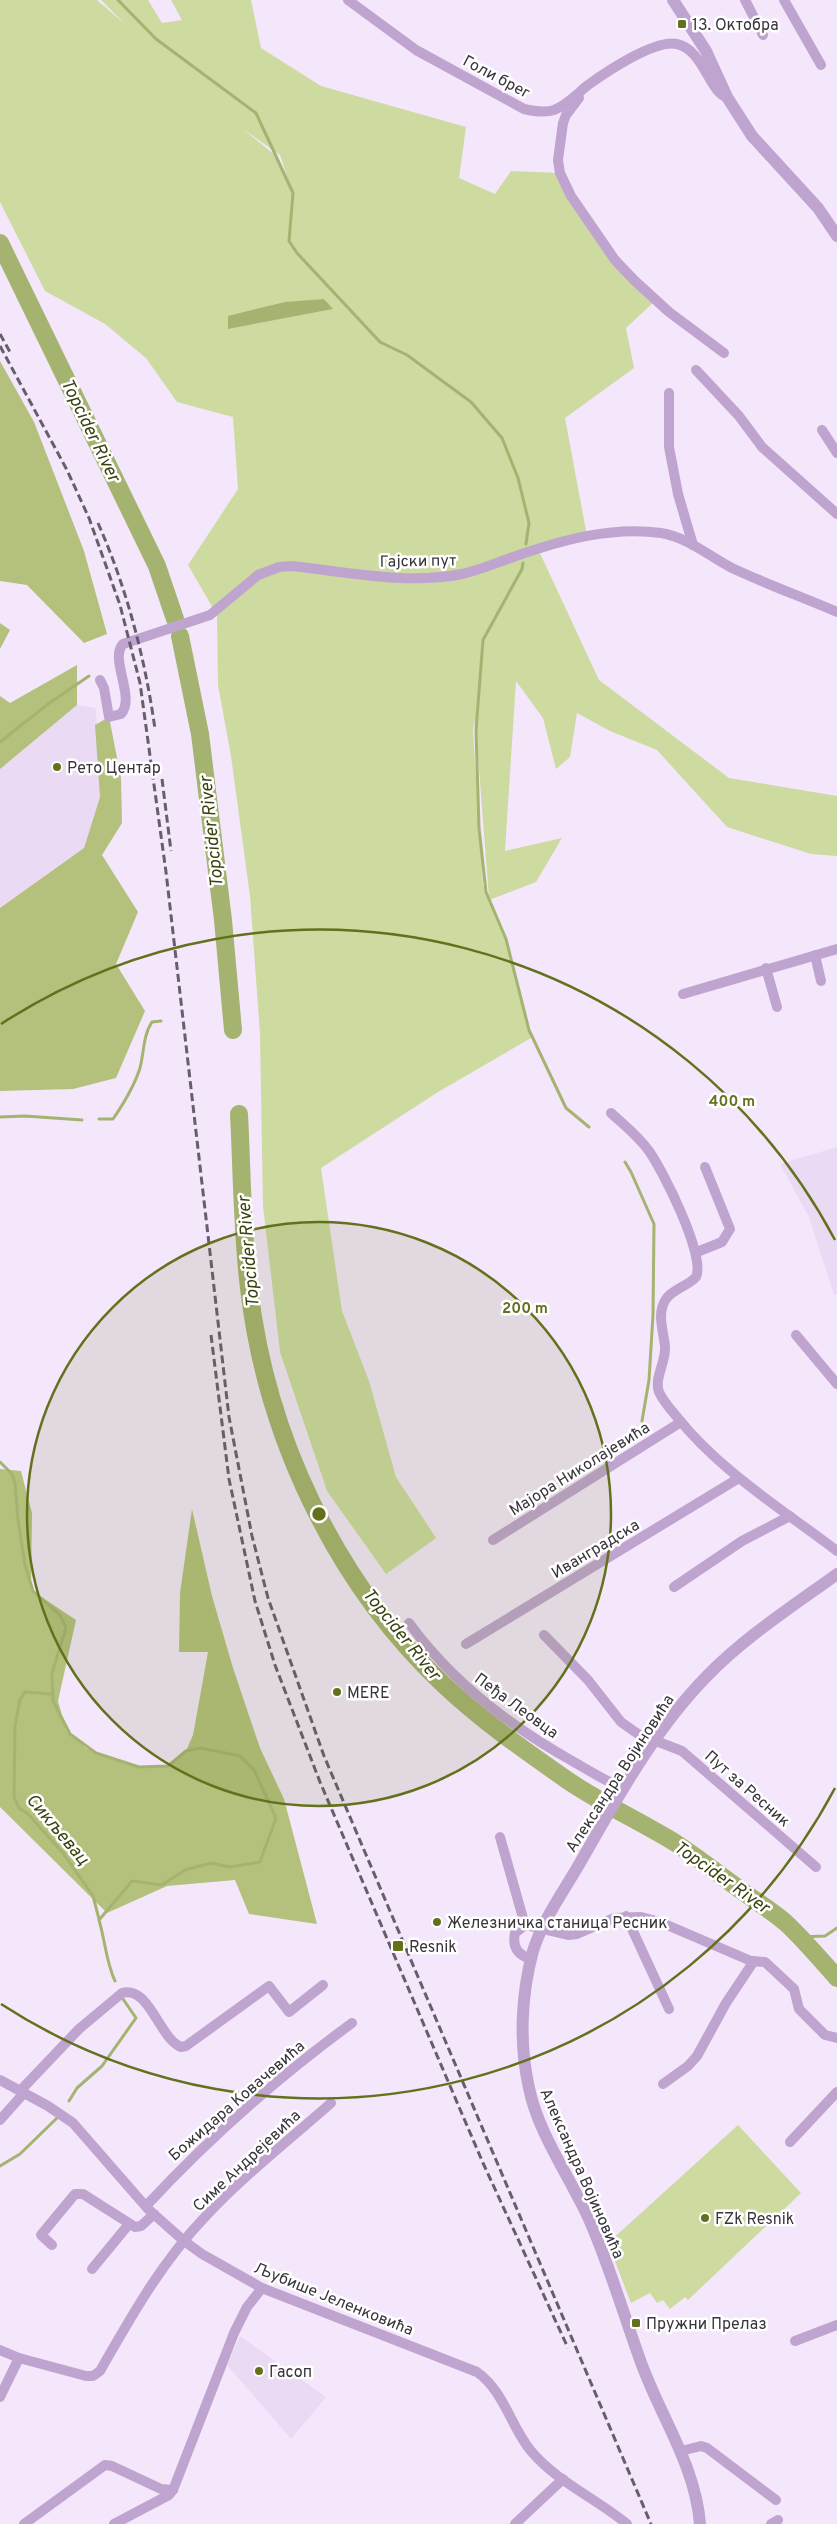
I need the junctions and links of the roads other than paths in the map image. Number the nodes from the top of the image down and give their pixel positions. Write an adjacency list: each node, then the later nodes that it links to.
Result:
1 (348, 0): 7 (street, Голи брег)
2 (673, 0): 8 (street)
3 (745, 0): 5 (street)
4 (784, 0): 6 (street)
5 (762, 35)
6 (821, 65)
7 (584, 88): 8 (street, Голи брег); 10 (street)
8 (728, 97): 9 (street)
9 (837, 236)
10 (724, 353)
11 (696, 370): 15 (street)
12 (668, 393): 16 (street)
13 (822, 430): 14 (street)
14 (837, 453)
15 (837, 514)
16 (693, 545): 17 (street, Гајски пут); 18 (street, Гајски пут)
17 (837, 612)
18 (100, 680)
19 (837, 949): 20 (street)
20 (815, 955): 21 (street); 22 (street)
21 (766, 968): 23 (street); 24 (street)
22 (821, 981)
23 (682, 994)
24 (777, 1007)
25 (611, 1113): 27 (street)
26 (705, 1167): 27 (street)
27 (697, 1252): 30 (street)
28 (796, 1334): 29 (street)
29 (837, 1384)
30 (681, 1422): 31 (street); 33 (street, Мајора Николајевића)
31 (740, 1478): 32 (street); 39 (street, Иванградска)
32 (790, 1516): 34 (street); 36 (street)
33 (493, 1540)
34 (837, 1550)
35 (837, 1574): 40 (street, Александра Војиновића)
36 (674, 1586)
37 (409, 1623): 41 (street, Пеђа Леовца)
38 (544, 1635): 40 (street, Пут за Ресник)
39 (466, 1644)
40 (655, 1741): 41 (street, Александра Војиновића); 43 (street, Пут за Ресник)
41 (623, 1791): 46 (street, Александра Војиновића)
42 (500, 1837): 45 (street)
43 (816, 1867)
44 (626, 1916): 46 (street); 48 (street); 50 (street)
45 (525, 1925): 46 (street); 47 (street)
46 (542, 1928): 47 (street, Александра Војиновића)
47 (532, 1959): 72 (street, Александра Војиновића)
48 (754, 1961): 52 (street); 54 (street)
49 (323, 1985): 55 (street)
50 (669, 2009)
51 (352, 2023): 60 (street, Божидара Ковачевића)
52 (837, 2038)
53 (0, 2080): 55 (street, Љубише Јеленковића)
54 (663, 2084)
55 (22, 2092): 58 (street); 60 (street, Љубише Јеленковића)
56 (837, 2092): 59 (street)
57 (331, 2103): 63 (street, Симе Андрејевића)
58 (0, 2120)
59 (790, 2142)
60 (146, 2206): 61 (street, Љубише Јеленковића)
61 (154, 2214): 62 (street); 63 (street, Љубише Јеленковића)
62 (129, 2224): 64 (street); 65 (street)
63 (184, 2241): 66 (street, Љубише Јеленковића); 70 (street, Симе Андрејевића)
64 (52, 2245)
65 (92, 2269)
66 (262, 2288): 73 (street, Љубише Јеленковића); 74 (street)
67 (837, 2326): 68 (street)
68 (795, 2341)
69 (0, 2350): 70 (street)
70 (19, 2358): 71 (street)
71 (0, 2397)
72 (681, 2451): 75 (street); 80 (street, Александра Војиновића)
73 (563, 2479): 78 (street); 79 (street, Љубише Јеленковића)
74 (173, 2490): 76 (street); 77 (street)
75 (776, 2500)
76 (24, 2524)
77 (114, 2524)
78 (515, 2524)
79 (627, 2524)
80 (700, 2524)

